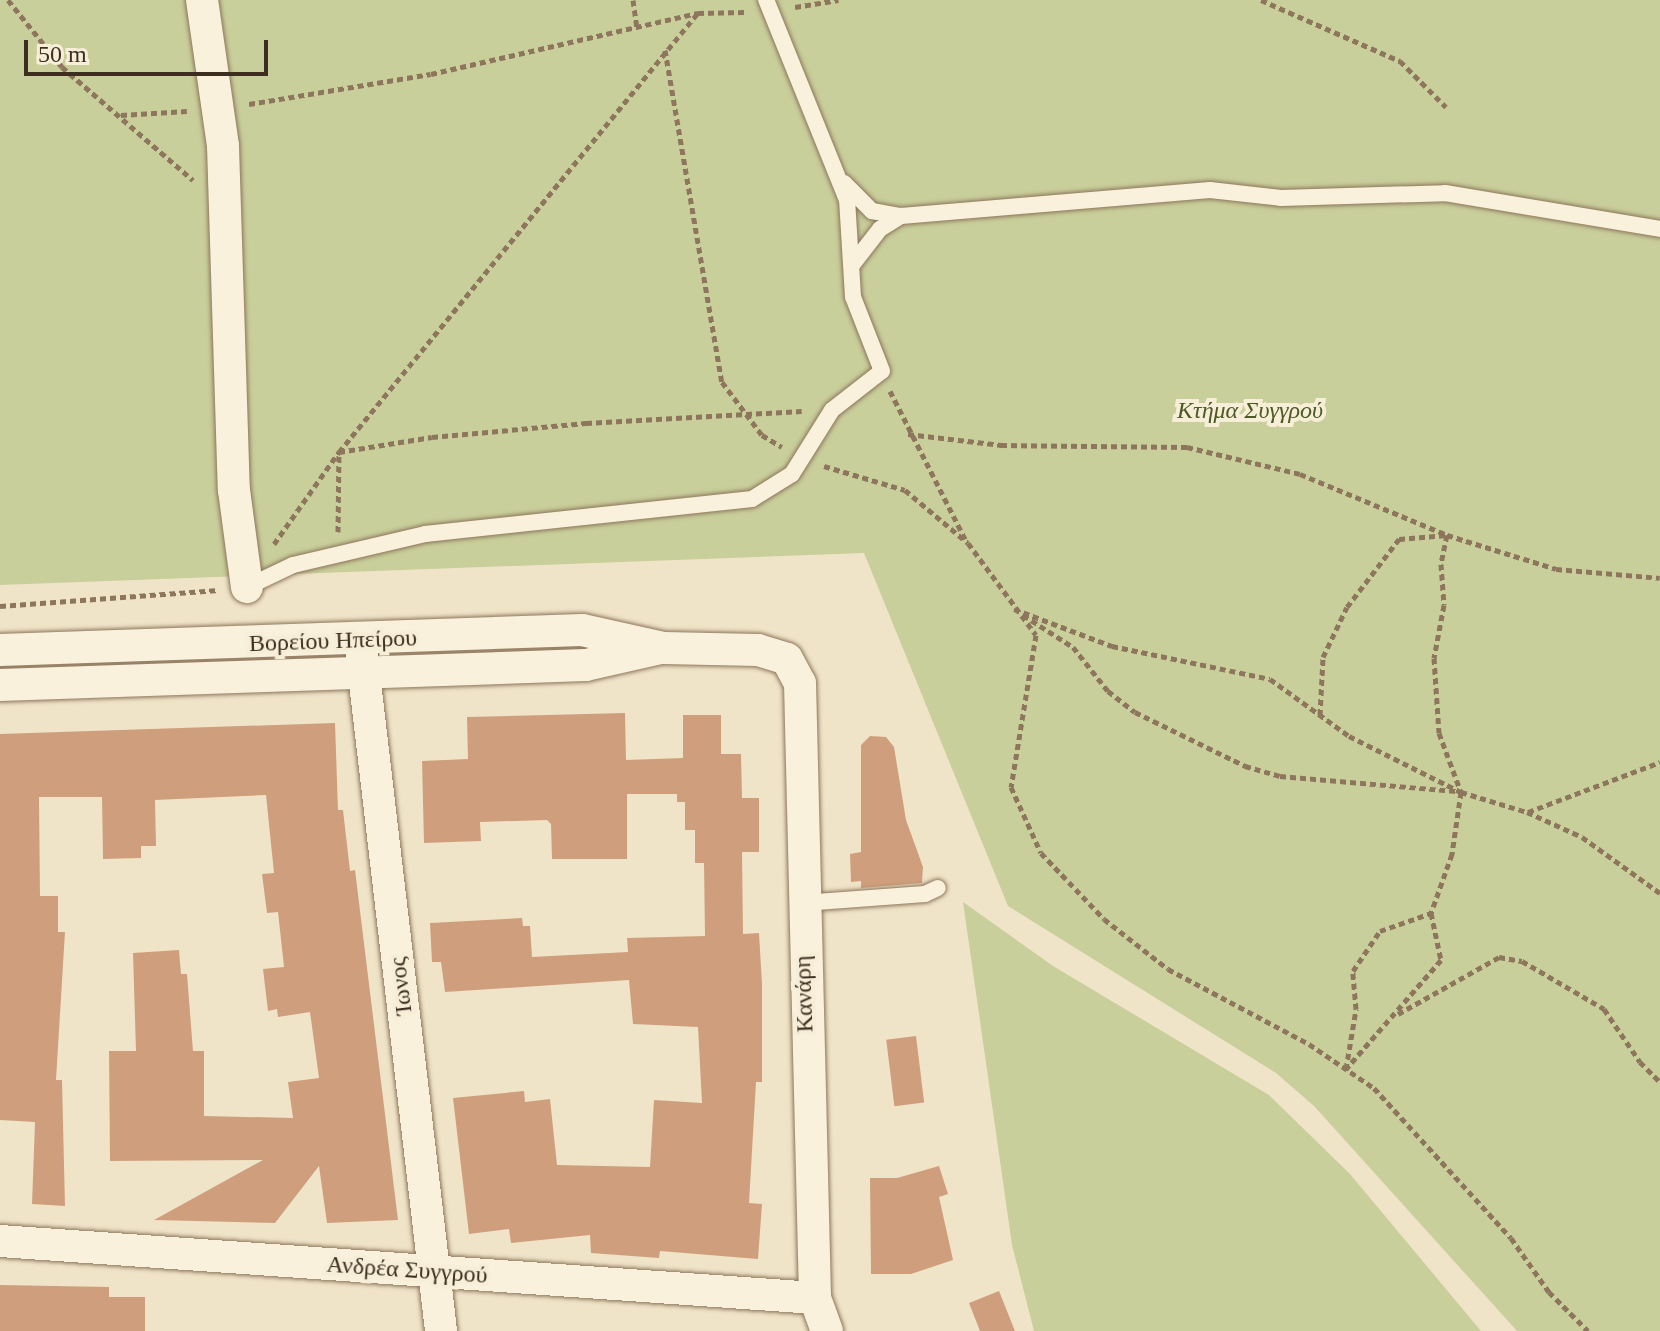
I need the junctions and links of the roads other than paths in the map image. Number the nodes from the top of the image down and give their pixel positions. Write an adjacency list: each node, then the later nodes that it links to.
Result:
1 (202, 0): 7 (street)
2 (767, 6): 3 (lane)
3 (835, 172): 4 (lane); 6 (lane)
4 (901, 216): 5 (lane); 6 (lane)
5 (1660, 229)
6 (848, 272): 7 (lane)
7 (247, 587)
8 (360, 640): 9 (street, Βορείου Ηπείρου); 10 (street, Βορείου Ηπείρου); 12 (street, Ίωνος)
9 (664, 648): 11 (street, Βορείου Ηπείρου); 12 (street, Βορείου Ηπείρου)
10 (0, 650)
11 (787, 659): 15 (street, Κανάρη)
12 (365, 673): 13 (street, Βορείου Ηπείρου); 17 (street, Ίωνος)
13 (0, 685)
14 (938, 888): 15 (lane)
15 (801, 903): 18 (street, Κανάρη)
16 (0, 1241): 17 (street, Ανδρέα Συγγρού)
17 (434, 1273): 18 (street, Ανδρέα Συγγρού); 19 (street, Ίωνος)
18 (815, 1298): 20 (street, Κανάρη)
19 (441, 1331)
20 (827, 1331)

